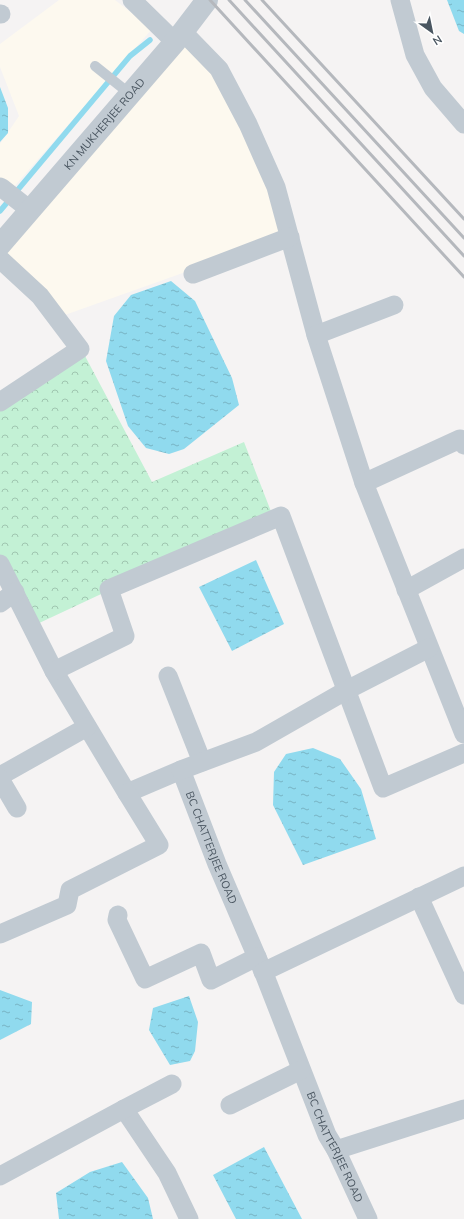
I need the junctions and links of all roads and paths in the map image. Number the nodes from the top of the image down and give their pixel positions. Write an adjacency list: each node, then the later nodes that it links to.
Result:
1 (132, 0): 4 (street)
2 (207, 0): 4 (street, KN MUKHERJEE ROAD)
3 (400, 0): 7 (street)
4 (179, 37): 6 (street, KN MUKHERJEE ROAD); 10 (street)
5 (95, 66): 6 (lane)
6 (130, 94): 9 (street, KN MUKHERJEE ROAD)
7 (464, 124)
8 (0, 187): 9 (street)
9 (30, 210): 11 (street, KN MUKHERJEE ROAD)
10 (290, 237): 13 (street); 15 (street)
11 (0, 245)
12 (0, 260): 16 (street)
13 (193, 274)
14 (394, 306): 15 (street)
15 (316, 335): 18 (street)
16 (0, 402)
17 (464, 445): 18 (street)
18 (364, 483): 21 (street)
19 (464, 558): 21 (street)
20 (0, 564): 22 (street)
21 (406, 590): 23 (street)
22 (7, 597): 24 (street)
23 (430, 648): 26 (street); 27 (street)
24 (54, 671): 26 (street); 28 (street)
25 (168, 676): 31 (street)
26 (347, 690): 30 (street); 31 (street)
27 (458, 703): 29 (street)
28 (87, 727): 33 (street); 34 (street)
29 (464, 734)
30 (464, 753)
31 (202, 762): 32 (street)
32 (181, 770): 34 (street); 40 (street, BC CHATTERJEE ROAD)
33 (0, 777): 35 (street)
34 (127, 793): 39 (street)
35 (17, 808)
36 (464, 876): 37 (street)
37 (419, 897): 40 (street); 41 (street)
38 (118, 915): 40 (street)
39 (0, 934)
40 (260, 965): 42 (street, BC CHATTERJEE ROAD)
41 (464, 995)
42 (301, 1070): 44 (street); 47 (street, BC CHATTERJEE ROAD)
43 (172, 1084): 45 (street)
44 (230, 1105)
45 (124, 1109): 48 (street); 49 (street)
46 (464, 1109): 47 (street)
47 (336, 1150): 50 (street, BC CHATTERJEE ROAD)
48 (0, 1176)
49 (189, 1219)
50 (368, 1219)

